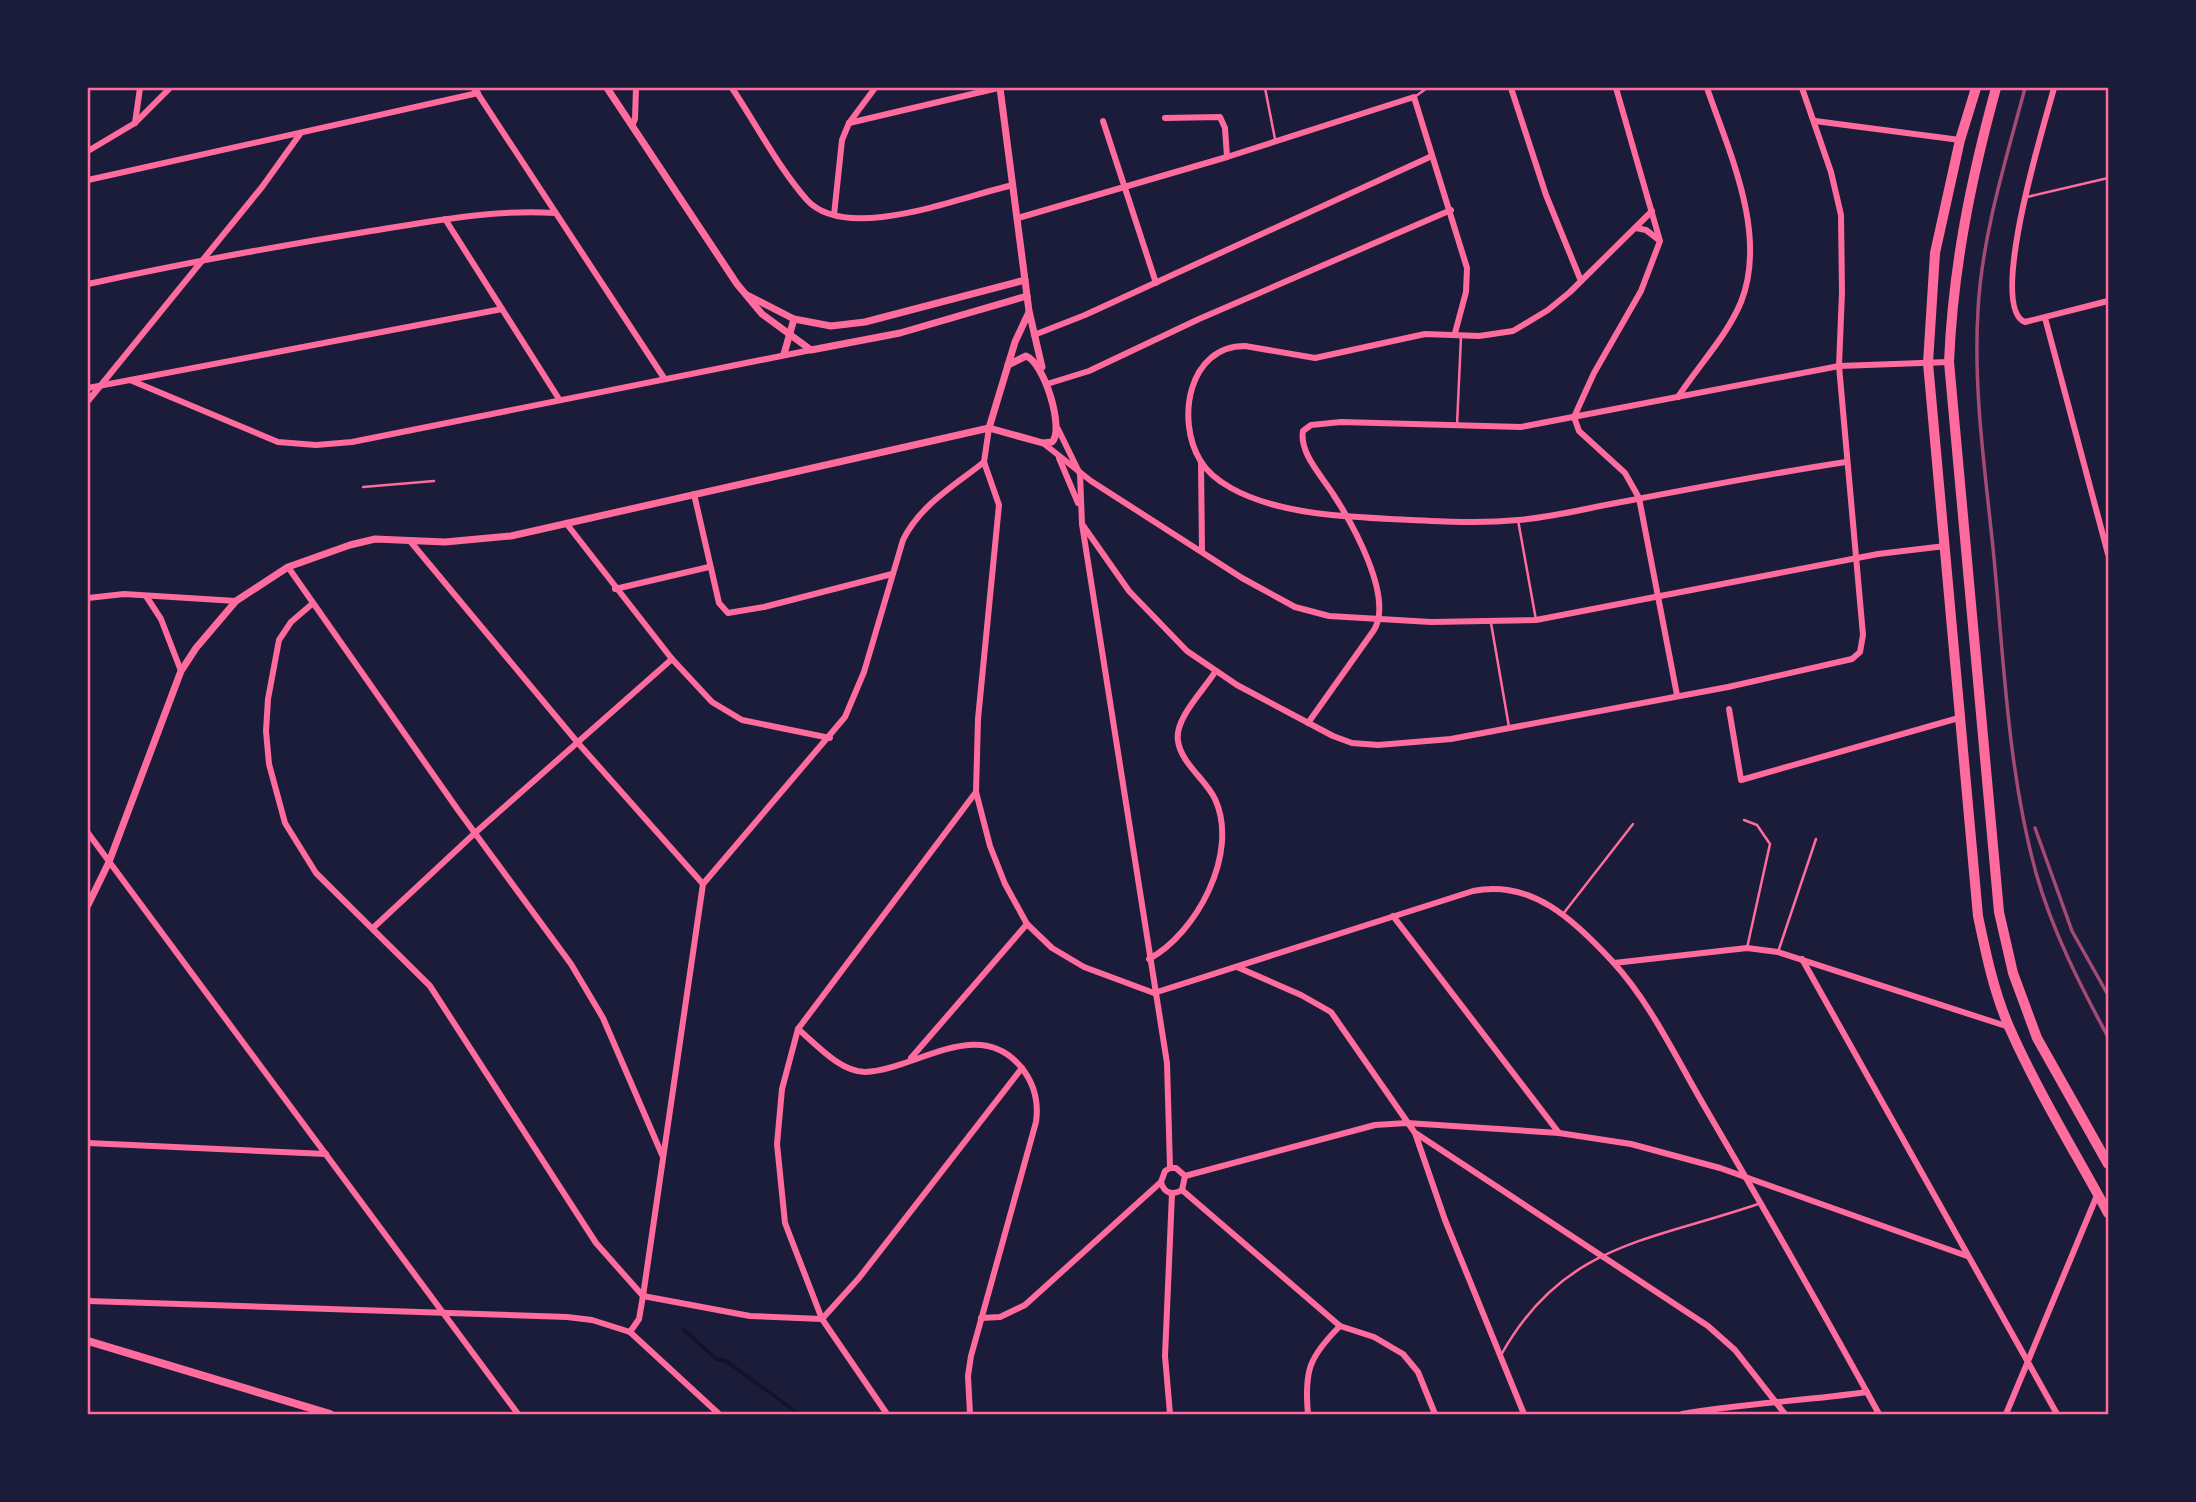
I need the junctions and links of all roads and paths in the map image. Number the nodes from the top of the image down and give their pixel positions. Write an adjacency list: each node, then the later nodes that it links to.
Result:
1 (140, 88): 22 (street)
2 (170, 88): 22 (street)
3 (607, 88): 24 (street)
4 (636, 88): 24 (street)
5 (732, 88): 41 (street)
6 (875, 88): 23 (street)
7 (999, 88): 23 (street); 33 (street)
8 (1265, 88): 27 (lane)
9 (1427, 88): 18 (lane)
10 (1511, 88): 48 (street)
11 (1616, 88): 39 (street)
12 (1707, 88): 72 (street)
13 (1802, 88): 21 (street)
14 (1976, 88): 26 (main road)
15 (1996, 88): 37 (main road)
16 (2054, 88): 35 (street)
17 (476, 90): 25 (street); 40 (street)
18 (1414, 97): 27 (street); 29 (street)
19 (1164, 118): 30 (street)
20 (1103, 121): 34 (street)
21 (1815, 121): 26 (street); 66 (street)
22 (135, 123): 28 (street)
23 (849, 123): 41 (street)
24 (632, 126): 51 (street)
25 (300, 134): 32 (street); 46 (street)
26 (1960, 140): 36 (main road)
27 (1275, 142): 30 (street)
28 (88, 151)
29 (1432, 156): 38 (street); 49 (street)
30 (1227, 157): 34 (street)
31 (2109, 178): 35 (lane)
32 (88, 180)
33 (1013, 185): 41 (street); 42 (street)
34 (1124, 186): 42 (street); 49 (street)
35 (2026, 197): 56 (street)
36 (1945, 208): 37 (main road); 64 (main road)
37 (1965, 209): 63 (main road)
38 (1451, 210): 58 (street); 69 (street)
39 (1652, 211): 44 (street); 45 (street)
40 (555, 213): 43 (street); 67 (street)
41 (834, 215)
42 (1018, 218): 47 (street)
43 (445, 219): 46 (street); 54 (street)
44 (1636, 228): 45 (street); 48 (street)
45 (1660, 241): 75 (street)
46 (201, 260): 50 (street); 70 (street)
47 (1025, 280): 52 (street); 57 (street)
48 (1581, 281): 58 (street)
49 (1156, 282): 60 (street)
50 (88, 284)
51 (747, 295): 57 (street); 59 (street)
52 (1027, 296): 55 (street); 61 (street)
53 (2109, 301): 56 (street)
54 (502, 309): 68 (street); 73 (street)
55 (1029, 311): 60 (street); 65 (street)
56 (2045, 318): 97 (street)
57 (794, 319): 59 (street)
58 (1458, 333): 76 (lane); 83 (street)
59 (789, 335): 61 (street); 62 (street)
60 (1034, 335): 69 (street)
61 (811, 350): 62 (street)
62 (784, 354): 67 (street)
63 (1949, 362): 64 (street); 151 (main road)
64 (1928, 363): 66 (street); 95 (main road)
65 (1008, 365): 69 (street); 77 (street)
66 (1839, 366): 72 (street); 81 (street)
67 (664, 378): 73 (street)
68 (130, 380): 70 (street); 73 (street)
69 (1047, 384): 78 (street)
70 (101, 385): 71 (street); 74 (street)
71 (88, 388)
72 (1678, 397): 75 (street)
73 (559, 399)
74 (88, 401)
75 (1574, 417): 76 (street); 88 (street)
76 (1457, 425): 90 (street)
77 (989, 428): 79 (street); 82 (street); 87 (street)
78 (1058, 429): 79 (street); 84 (street)
79 (1043, 443): 80 (street)
80 (1058, 457): 84 (street); 89 (street)
81 (1846, 462): 88 (street); 98 (street)
82 (984, 463): 101 (street); 121 (street)
83 (1201, 463): 90 (street); 96 (street)
84 (1080, 474): 89 (street); 96 (street)
85 (434, 481): 86 (lane)
86 (363, 487)
87 (694, 494): 92 (street); 100 (street)
88 (1639, 498): 91 (street); 105 (street)
89 (1079, 506): 93 (street)
90 (1347, 516): 91 (street); 108 (street)
91 (1518, 520): 109 (lane)
92 (566, 523): 94 (street); 102 (street)
93 (1082, 524): 113 (street); 136 (street)
94 (410, 541): 99 (street); 120 (street)
95 (1945, 546): 98 (street); 116 (main road)
96 (1202, 551): 108 (street)
97 (2109, 554)
98 (1854, 559): 105 (street); 114 (street)
99 (288, 567): 106 (street); 107 (street)
100 (709, 567): 101 (street); 102 (street)
101 (892, 574): 119 (street)
102 (615, 589): 111 (street)
103 (146, 596): 104 (street); 106 (street); 112 (street)
104 (88, 598)
105 (1659, 598): 109 (street); 114 (street)
106 (236, 601): 112 (street)
107 (312, 604): 124 (street); 133 (street)
108 (1380, 620): 110 (street); 117 (street)
109 (1536, 620): 110 (street)
110 (1491, 623): 118 (lane)
111 (672, 659): 119 (street); 120 (street)
112 (181, 670): 127 (street)
113 (1215, 672): 117 (street); 136 (street)
114 (1677, 695): 118 (street)
115 (1729, 709): 116 (street)
116 (1962, 717): 141 (main road)
117 (1308, 723): 118 (street)
118 (1509, 728)
119 (830, 738): 128 (street)
120 (579, 743): 124 (street); 128 (street)
121 (976, 792): 132 (street); 142 (street)
122 (1744, 820): 134 (lane)
123 (1633, 824): 130 (lane)
124 (475, 832): 133 (street); 150 (street)
125 (88, 833): 127 (street)
126 (1816, 839): 135 (lane)
127 (109, 862): 129 (street); 149 (street)
128 (703, 884): 150 (street)
129 (88, 905)
130 (1563, 914): 131 (street); 138 (street)
131 (1393, 916): 139 (street); 147 (street)
132 (1027, 924): 140 (street); 143 (street)
133 (373, 928): 163 (street)
134 (1748, 948): 135 (street); 138 (street)
135 (1778, 951): 137 (street)
136 (1149, 959): 140 (street)
137 (1802, 959): 141 (street); 162 (street)
138 (1614, 963): 154 (street)
139 (1237, 967): 140 (street); 145 (street)
140 (1154, 993): 152 (street)
141 (2009, 1027): 158 (main road)
142 (798, 1029): 143 (street); 167 (street)
143 (910, 1059): 144 (street)
144 (1022, 1068): 166 (street); 167 (street)
145 (1407, 1123): 146 (street); 147 (street); 153 (street)
146 (1415, 1133): 161 (street); 171 (street)
147 (1559, 1133): 154 (street)
148 (88, 1143): 149 (street)
149 (326, 1154): 165 (street)
150 (663, 1157): 163 (street)
151 (2109, 1164)
152 (1170, 1168): 153 (street); 155 (street)
153 (1185, 1176): 156 (street)
154 (1746, 1179): 159 (street); 162 (street)
155 (1160, 1182): 157 (street); 166 (street)
156 (1182, 1190): 157 (street); 168 (street)
157 (1172, 1193): 180 (street)
158 (2098, 1194): 160 (main road); 172 (street)
159 (1760, 1204): 161 (lane); 173 (street)
160 (2109, 1213)
161 (1600, 1255): 171 (lane); 174 (street)
162 (1967, 1256): 172 (street)
163 (643, 1296): 167 (street); 169 (street)
164 (88, 1301): 165 (street)
165 (442, 1311): 169 (street); 177 (street)
166 (981, 1318): 175 (street)
167 (822, 1319): 179 (street)
168 (1340, 1326): 181 (street); 182 (street)
169 (630, 1332): 178 (street)
170 (88, 1341): 176 (main road)
171 (1499, 1357): 183 (street)
172 (2028, 1362): 187 (street); 188 (street)
173 (1867, 1392): 174 (street); 186 (street)
174 (1778, 1403): 184 (street); 185 (street)
175 (971, 1414)
176 (330, 1415)
177 (518, 1415)
178 (719, 1415)
179 (887, 1415)
180 (1170, 1415)
181 (1308, 1415)
182 (1435, 1415)
183 (1524, 1415)
184 (1682, 1415)
185 (1785, 1415)
186 (1879, 1415)
187 (2006, 1415)
188 (2057, 1415)

